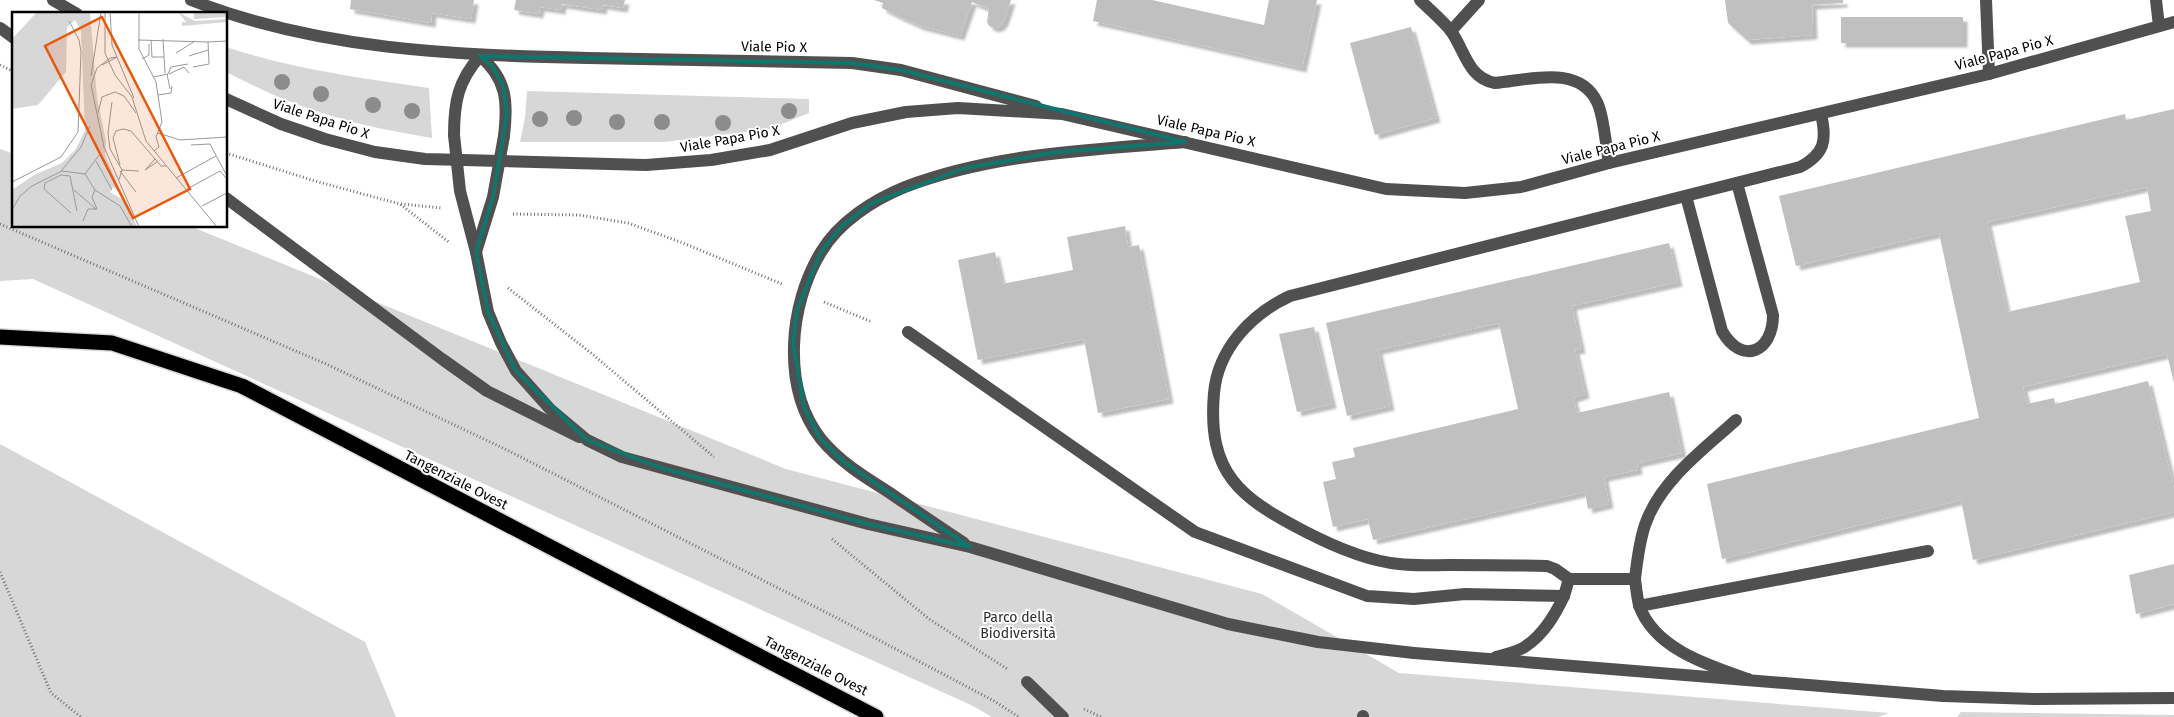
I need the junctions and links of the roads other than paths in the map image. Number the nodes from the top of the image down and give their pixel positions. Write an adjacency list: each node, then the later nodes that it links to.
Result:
1 (53, 0): 7 (street)
2 (191, 0): 8 (street, Viale Pio X)
3 (1420, 0): 13 (street)
4 (1479, 0): 13 (street)
5 (1986, 0): 16 (street)
6 (2156, 0): 11 (street)
7 (74, 12)
8 (227, 12)
9 (228, 12): 15 (street, Viale Pio X)
10 (2174, 22): 11 (street, Viale Papa Pio X)
11 (2159, 26): 16 (street, Viale Papa Pio X)
12 (0, 28): 14 (street)
13 (1451, 31): 21 (street)
14 (12, 37)
15 (480, 56): 18 (street, Viale Pio X); 25 (street, bridge); 25 (street, bridge)
16 (1989, 74): 19 (street, Viale Papa Pio X)
17 (228, 100): 18 (street, Viale Papa Pio X)
18 (1062, 114): 20 (street, Viale Papa Pio X)
19 (1821, 114): 21 (street, Viale Papa Pio X); 22 (street)
20 (1186, 142): 21 (street, Viale Papa Pio X); 30 (street, bridge)
21 (1609, 163)
22 (1737, 183): 23 (street); 23 (street)
23 (1686, 196): 32 (street)
24 (228, 199): 29 (street, bridge)
25 (476, 252): 29 (street, bridge)
26 (908, 332): 34 (street)
27 (0, 337): 40 (highway, Tangenziale Ovest)
28 (1736, 420): 33 (street)
29 (587, 440): 30 (street, bridge)
30 (970, 547): 36 (street, bridge)
31 (1928, 551): 35 (street)
32 (1569, 579): 33 (street); 34 (street)
33 (1635, 579): 35 (street)
34 (1564, 596): 36 (street)
35 (1640, 606): 37 (street)
36 (1491, 658): 37 (street)
37 (1748, 679): 39 (street)
38 (1027, 682): 41 (street)
39 (2174, 698)
40 (876, 717)
41 (1063, 717)

